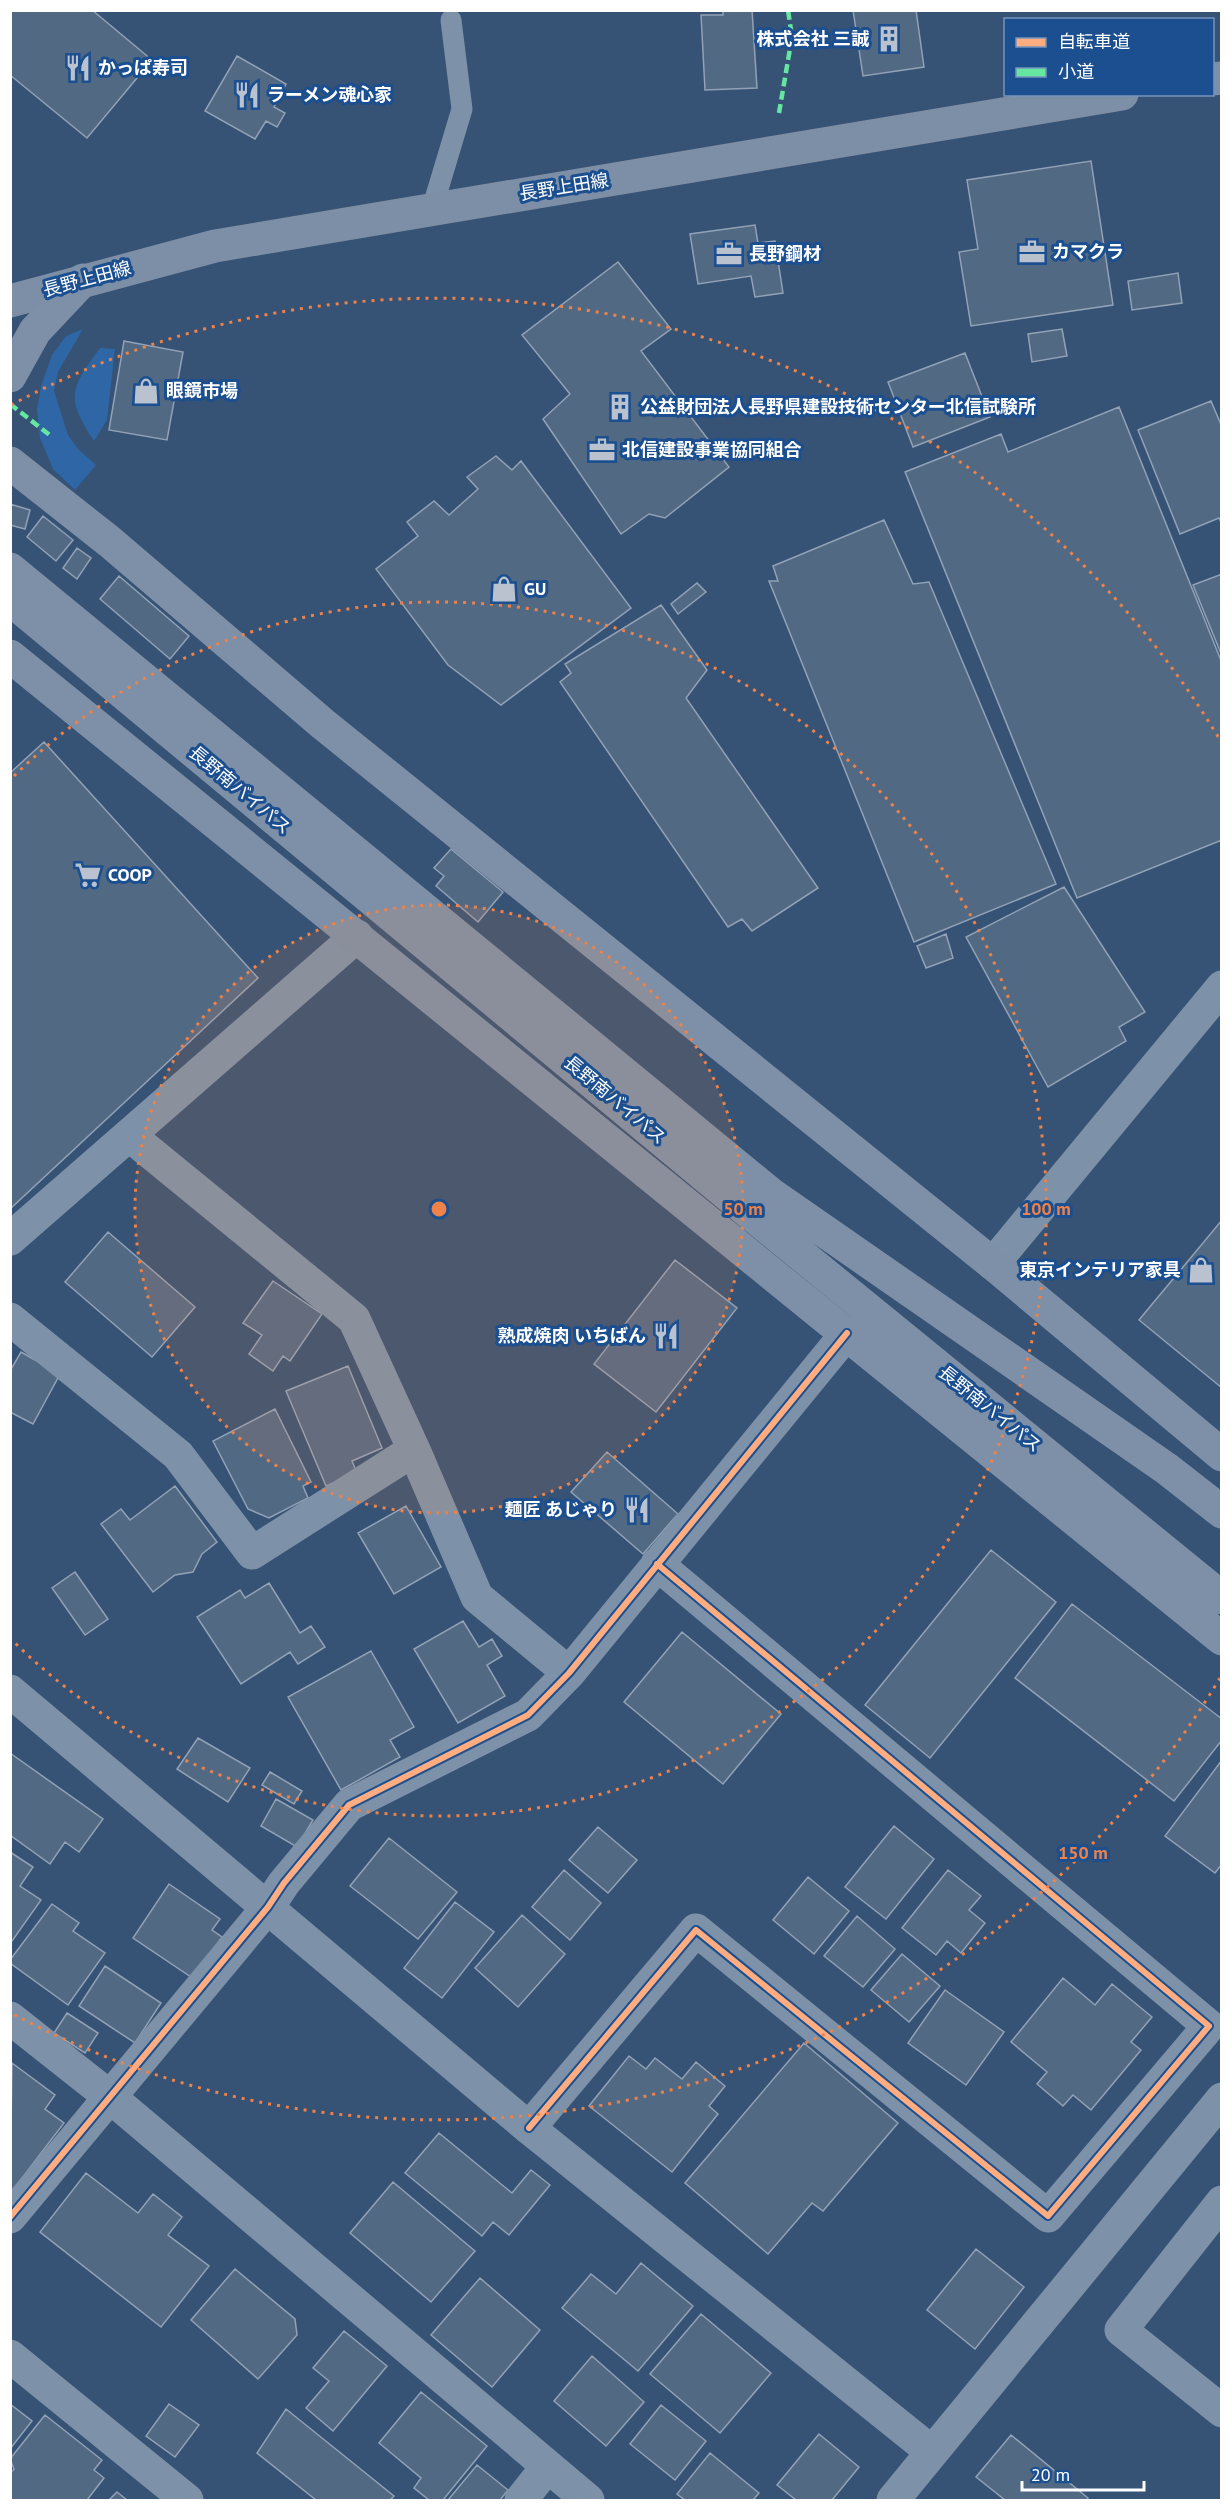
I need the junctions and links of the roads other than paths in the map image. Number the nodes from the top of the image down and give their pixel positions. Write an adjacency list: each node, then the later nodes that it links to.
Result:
1 (451, 20): 3 (lane)
2 (1110, 96): 3 (main road, 長野上田線)
3 (432, 209): 4 (main road, 長野上田線)
4 (83, 280): 5 (main road, 長野上田線); 6 (highway)
5 (10, 301)
6 (10, 376)
7 (10, 463): 15 (highway)
8 (10, 568): 20 (highway, 長野南バイパス)
9 (10, 599): 22 (highway, 長野南バイパス)
10 (10, 656): 11 (highway)
11 (357, 936): 13 (street); 17 (highway)
12 (1221, 987): 15 (street)
13 (129, 1135): 14 (street); 18 (street)
14 (10, 1239)
15 (993, 1264): 19 (highway)
16 (10, 1319): 18 (street)
17 (847, 1333): 21 (street); 23 (highway)
18 (414, 1450): 24 (street)
19 (1221, 1455)
20 (1221, 1512)
21 (657, 1564): 24 (street); 30 (street)
22 (1221, 1598)
23 (1221, 1639)
24 (569, 1673): 26 (street)
25 (10, 1691): 26 (street)
26 (268, 1907): 28 (street); 30 (street)
27 (10, 2018): 28 (street)
28 (110, 2097): 32 (street); 36 (street)
29 (1221, 2099): 35 (street)
30 (529, 2128): 35 (street)
31 (1221, 2202): 34 (street)
32 (10, 2217)
33 (10, 2356): 37 (street)
34 (1221, 2411)
35 (932, 2452): 40 (street)
36 (547, 2467): 38 (street); 39 (street)
37 (187, 2500)
38 (521, 2500)
39 (588, 2500)
40 (893, 2500)

